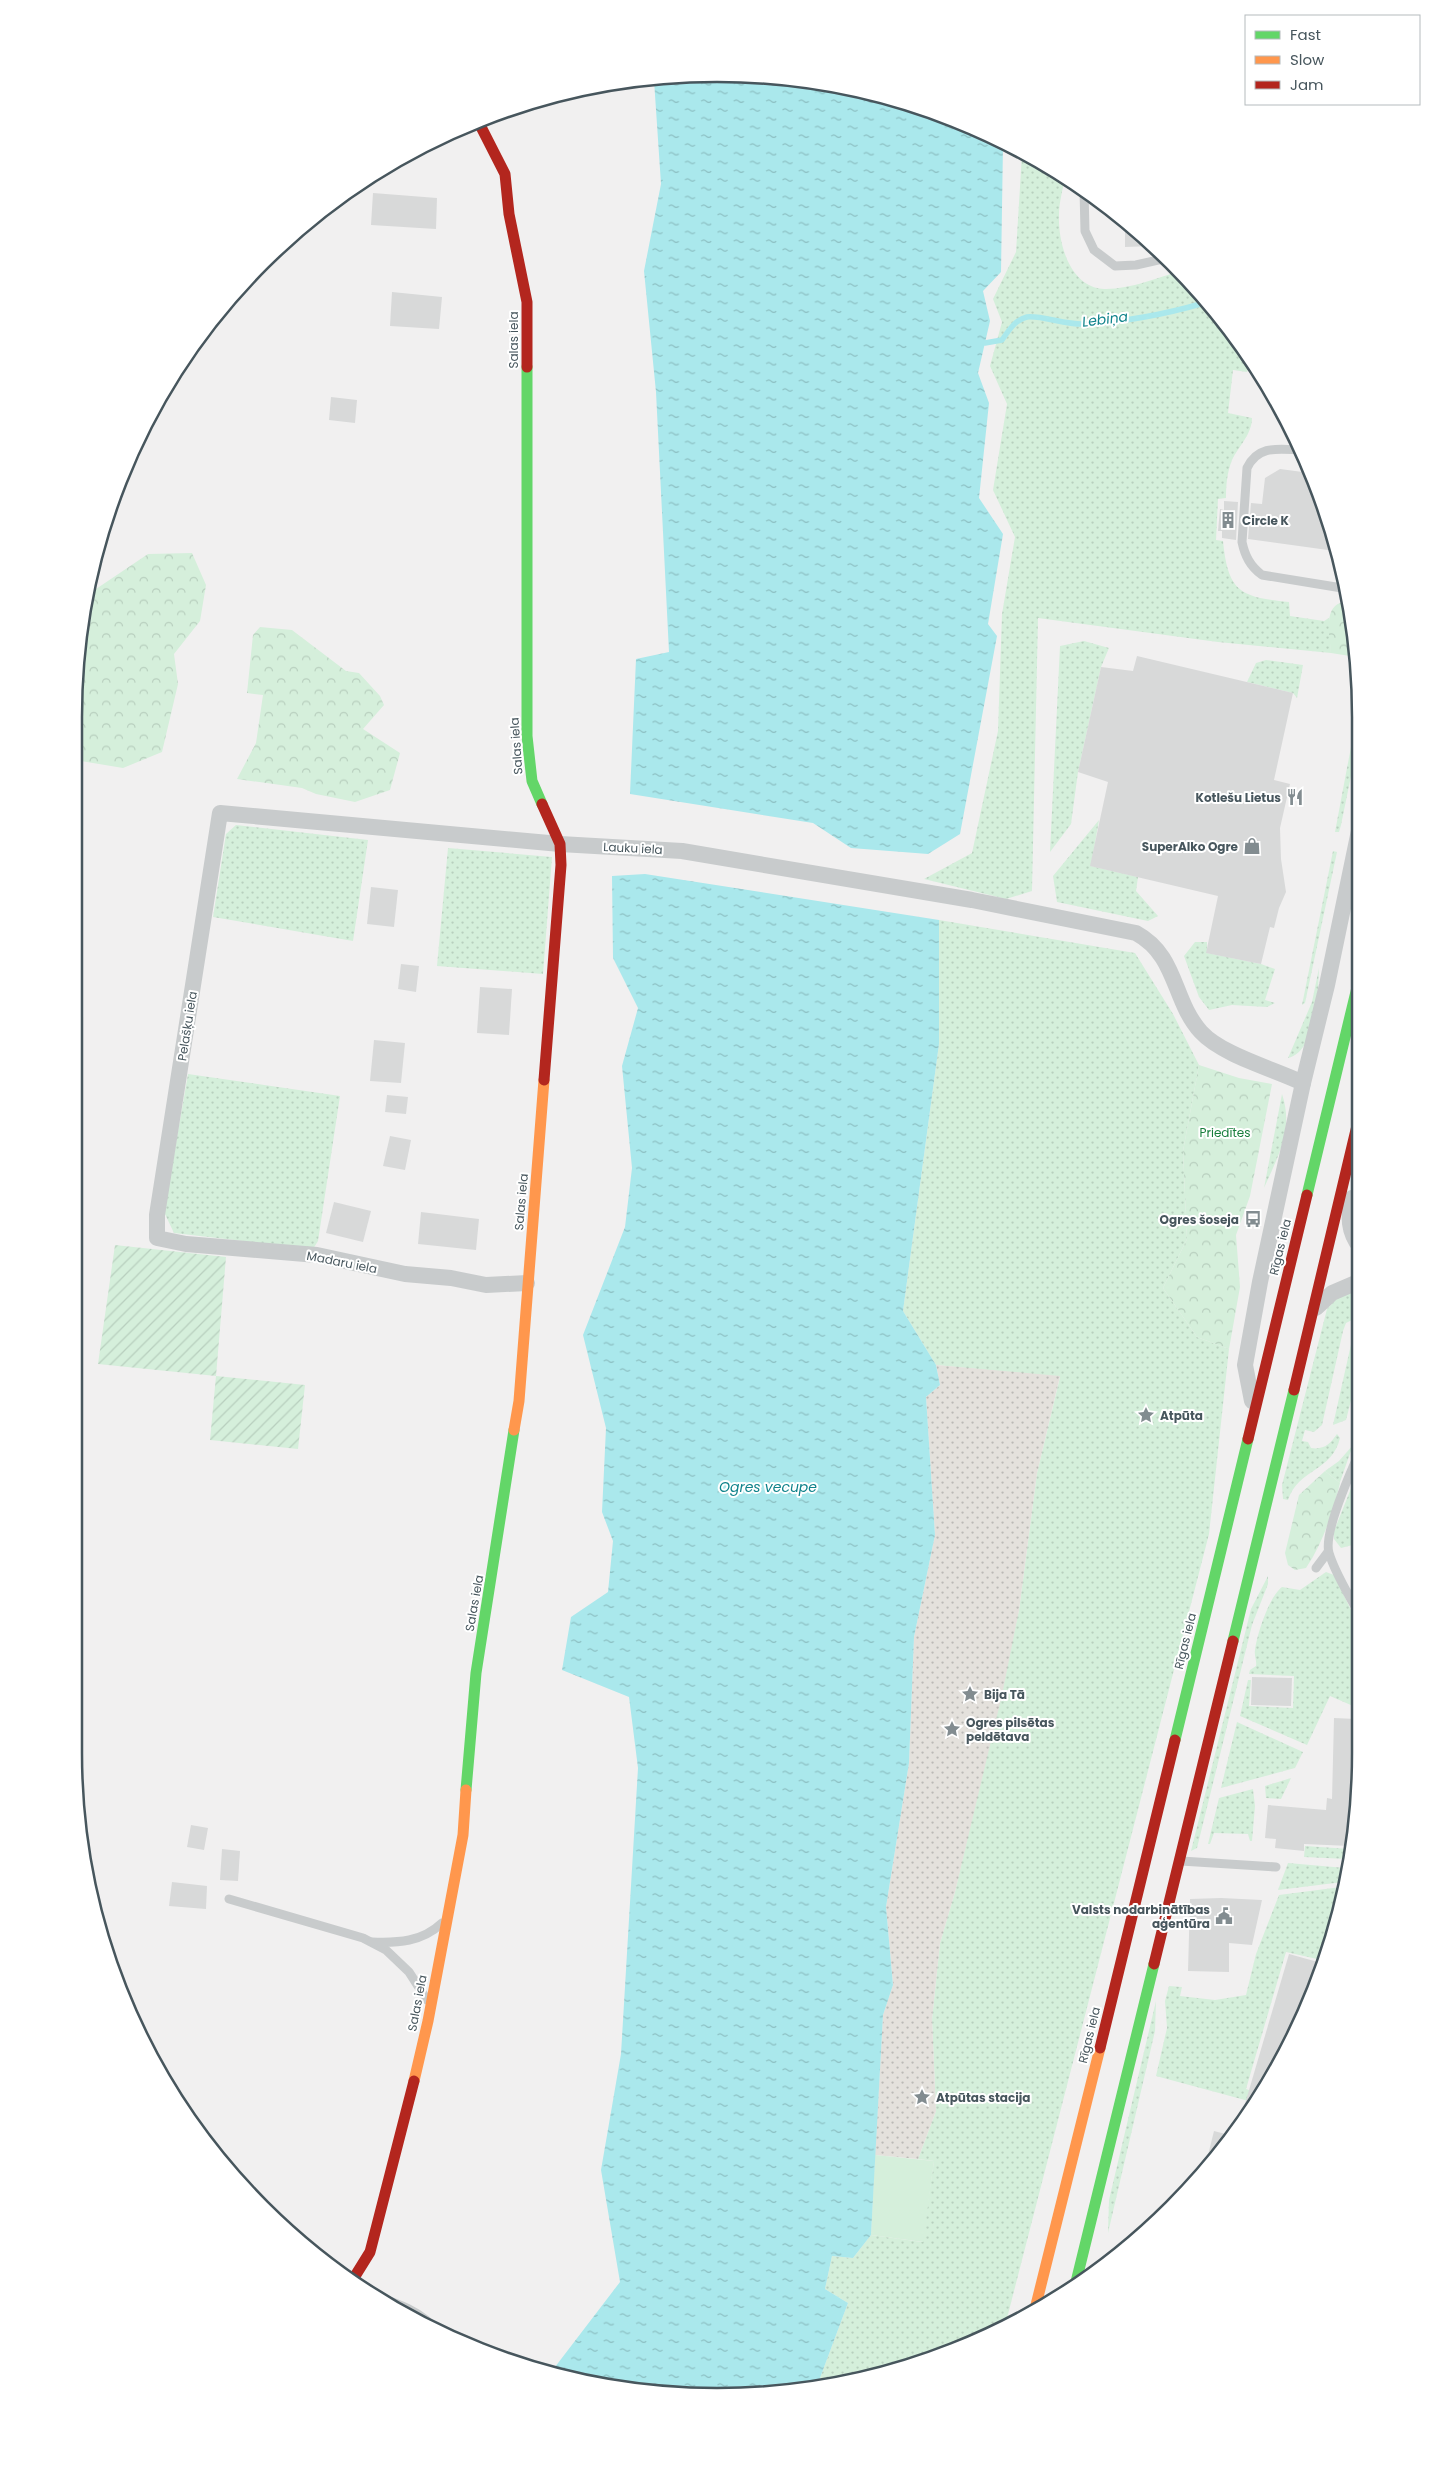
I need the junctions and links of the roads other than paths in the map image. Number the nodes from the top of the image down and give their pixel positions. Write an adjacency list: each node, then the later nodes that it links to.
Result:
1 (482, 128): 7 (main road, Salas iela)
2 (1084, 200): 3 (lane)
3 (1158, 260)
4 (1293, 450): 5 (lane)
5 (1339, 587)
6 (220, 813): 7 (street, Lauku iela); 14 (street, Pelašķu iela)
7 (560, 844): 10 (street, Lauku iela); 15 (main road, Salas iela)
8 (1352, 865): 10 (street)
9 (1352, 1008): 18 (main road, Rīgas iela)
10 (1303, 1083): 18 (street)
11 (1352, 1148): 17 (main road)
12 (1352, 1199): 13 (street)
13 (1352, 1232)
14 (157, 1238): 15 (street, Madaru iela)
15 (527, 1283): 26 (main road, Salas iela)
16 (1352, 1284): 17 (street)
17 (1311, 1313): 23 (main road)
18 (1254, 1413): 31 (main road, Rīgas iela)
19 (1352, 1471): 20 (lane)
20 (1328, 1552): 21 (lane); 22 (lane)
21 (1316, 1568)
22 (1352, 1599)
23 (1179, 1861): 24 (lane); 30 (main road)
24 (1276, 1867)
25 (229, 1900): 27 (lane)
26 (447, 1918): 27 (lane); 28 (main road, Salas iela)
27 (371, 1942): 28 (lane)
28 (431, 2004): 29 (main road, Salas iela)
29 (356, 2274)
30 (1078, 2274)
31 (1040, 2288): 32 (main road); 33 (main road, Rīgas iela)
32 (1052, 2291)
33 (1037, 2301)

